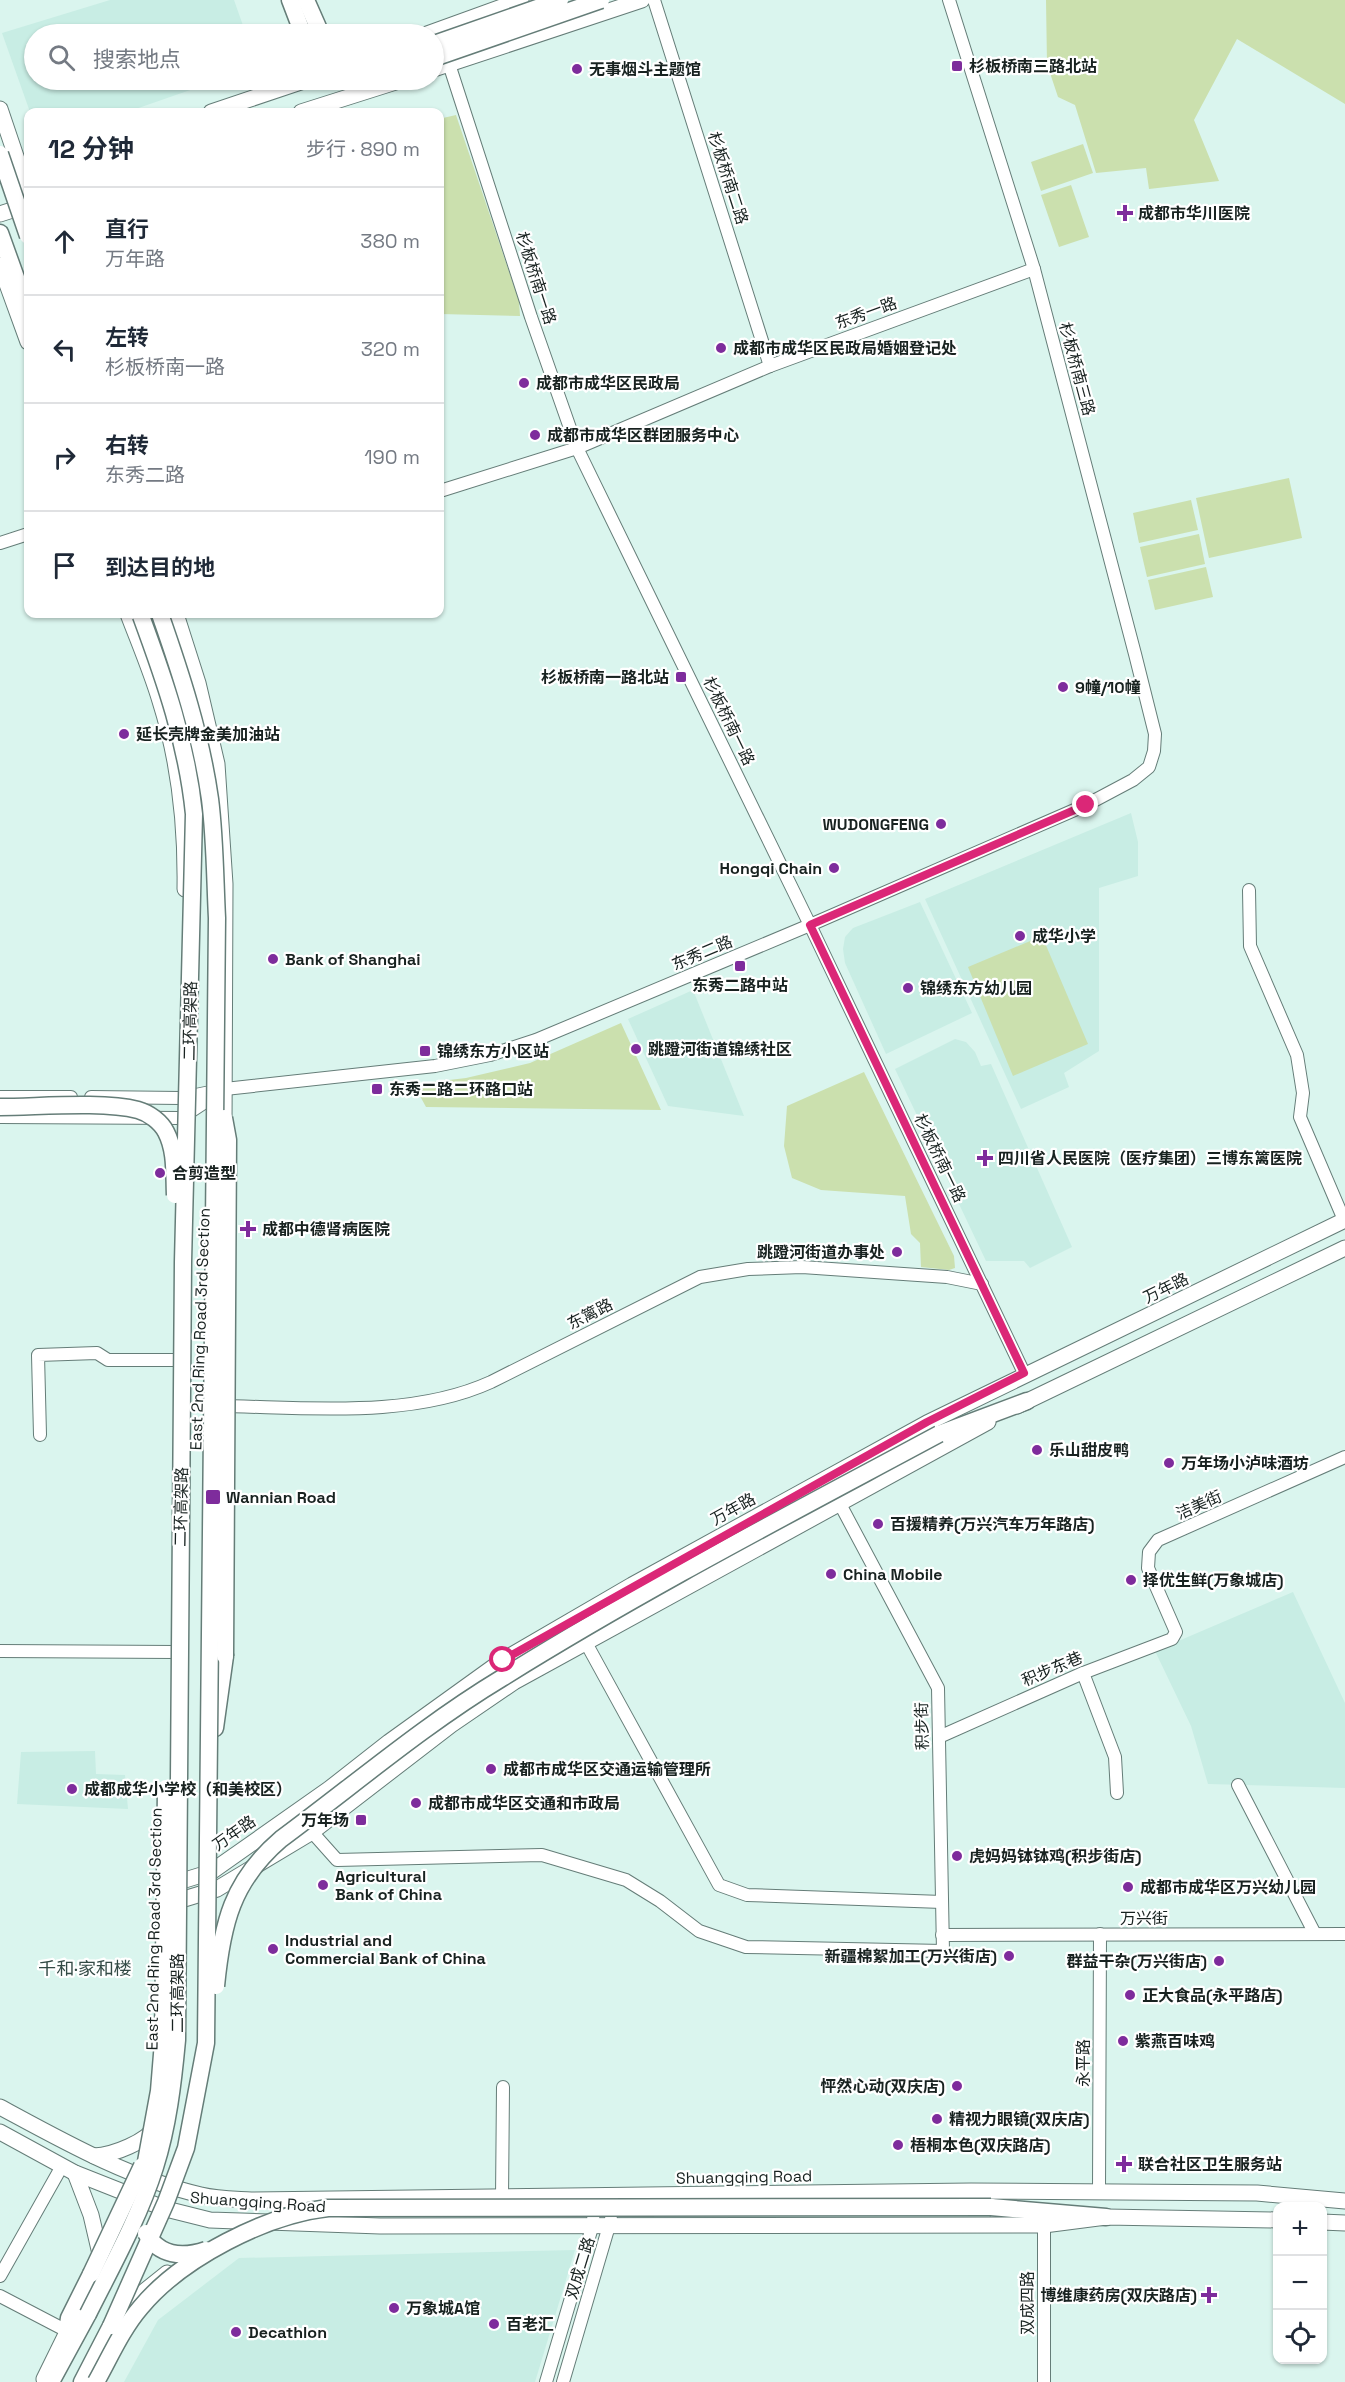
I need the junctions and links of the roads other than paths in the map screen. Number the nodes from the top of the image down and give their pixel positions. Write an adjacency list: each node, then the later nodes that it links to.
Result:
1 (290, 0): 9 (highway)
2 (306, 0): 10 (highway)
3 (521, 0): 11 (main road)
4 (560, 0): 12 (highway, bridge)
5 (601, 0): 13 (highway, bridge)
6 (642, 0): 14 (main road)
7 (654, 0): 33 (street, 杉板桥南二路)
8 (949, 0): 30 (street, 杉板桥南三路)
9 (299, 24)
10 (317, 24)
11 (444, 28)
12 (444, 41)
13 (444, 60)
14 (444, 60)
15 (444, 70): 34 (street, 杉板桥南一路)
16 (277, 90): 18 (main road)
17 (370, 90): 19 (main road)
18 (223, 108)
19 (314, 108)
20 (0, 109): 22 (main road)
21 (0, 154): 27 (highway, bridge)
22 (24, 171)
23 (24, 177): 24 (main road)
24 (0, 186)
25 (24, 206): 26 (main road)
26 (0, 214)
27 (24, 224)
28 (0, 233): 31 (highway)
29 (0, 265): 32 (main road)
30 (1034, 269): 33 (street, 东秀一路); 42 (street, 杉板桥南三路)
31 (24, 300)
32 (24, 331)
33 (770, 366): 34 (street, 东秀一路)
34 (577, 448): 35 (street, 东秀一路); 44 (street, 杉板桥南一路)
35 (444, 490)
36 (24, 535): 37 (street)
37 (0, 543)
38 (129, 618): 47 (main road, East 2nd Ring Road 3rd Section)
39 (141, 618): 53 (highway, 二环高架路, bridge)
40 (161, 618): 45 (highway, 二环高架路, bridge)
41 (177, 618): 45 (main road, East 2nd Ring Road 3rd Section)
42 (1154, 751): 44 (street, 东秀二路)
43 (1249, 890): 51 (street)
44 (810, 925): 45 (street, 东秀二路); 54 (street, 杉板桥南一路)
45 (221, 1081): 47 (street, 东秀二路); 50 (street); 58 (main road, East 2nd Ring Road 3rd Section); 71 (highway, bridge); 84 (highway, 二环高架路, bridge)
46 (0, 1097): 47 (street, 东秀二路)
47 (181, 1098): 50 (main road, East 2nd Ring Road 3rd Section)
48 (0, 1107): 53 (highway, bridge)
49 (0, 1117): 50 (street)
50 (181, 1118): 55 (main road, East 2nd Ring Road 3rd Section)
51 (1345, 1220): 56 (main road, 万年路)
52 (1345, 1248): 57 (main road)
53 (183, 1262): 69 (highway, 二环高架路, bridge)
54 (982, 1284): 56 (street, 杉板桥南一路); 58 (street, 东篱路)
55 (179, 1360): 59 (street); 67 (main road, East 2nd Ring Road 3rd Section)
56 (1024, 1373): 62 (main road, 万年路)
57 (1027, 1401): 61 (main road); 84 (highway, bridge)
58 (215, 1406): 71 (main road, East 2nd Ring Road 3rd Section)
59 (40, 1435)
60 (1345, 1457): 64 (street, 洁美街)
61 (840, 1504): 63 (main road); 70 (street, 积步街)
62 (632, 1585): 63 (main road); 75 (main road, 万年路)
63 (646, 1609): 65 (main road)
64 (1176, 1632): 68 (street, 积步东巷)
65 (585, 1641): 74 (main road); 78 (street)
66 (0, 1651): 67 (street)
67 (176, 1652): 76 (main road, East 2nd Ring Road 3rd Section)
68 (1083, 1673): 70 (street, 积步东巷); 73 (street)
69 (178, 1700): 89 (highway, bridge); 116 (highway, 二环高架路, bridge)
70 (939, 1737): 78 (street, 积步街)
71 (212, 1744): 75 (main road, East 2nd Ring Road 3rd Section)
72 (1238, 1785): 81 (street)
73 (1117, 1794)
74 (312, 1832): 77 (main road); 83 (street)
75 (211, 1872): 76 (main road, 万年路); 77 (main road, East 2nd Ring Road 3rd Section)
76 (172, 1884): 79 (main road, East 2nd Ring Road 3rd Section)
77 (211, 1892): 79 (main road); 93 (main road, East 2nd Ring Road 3rd Section)
78 (942, 1902): 83 (street, 积步街)
79 (171, 1903): 87 (main road, East 2nd Ring Road 3rd Section)
80 (1100, 1934): 81 (street, 万兴街); 83 (street, 万兴街); 94 (street, 永平路)
81 (1315, 1934): 82 (street, 万兴街)
82 (1345, 1934)
83 (942, 1935)
84 (206, 2043): 118 (highway, 二环高架路, bridge)
85 (502, 2087): 98 (street)
86 (0, 2107): 90 (main road, Shuangqing Road)
87 (165, 2112): 90 (main road); 92 (main road, East 2nd Ring Road 3rd Section)
88 (0, 2132): 91 (main road, Shuangqing Road)
89 (147, 2151): 109 (highway, bridge); 111 (highway, bridge)
90 (94, 2156): 92 (main road, Shuangqing Road)
91 (68, 2169): 97 (main road, Shuangqing Road); 110 (street); 111 (main road)
92 (147, 2176): 93 (main road, Shuangqing Road); 97 (main road, East 2nd Ring Road 3rd Section)
93 (177, 2188): 98 (main road, Shuangqing Road); 100 (main road, East 2nd Ring Road 3rd Section)
94 (1099, 2192): 96 (main road, Shuangqing Road); 99 (main road, Shuangqing Road)
95 (594, 2197): 96 (main road, Shuangqing Road); 98 (main road, Shuangqing Road); 106 (street, 双成二路)
96 (612, 2197): 107 (street, 双成二路)
97 (139, 2198): 100 (main road, Shuangqing Road); 111 (main road, East 2nd Ring Road 3rd Section)
98 (502, 2198)
99 (1345, 2201)
100 (166, 2209): 105 (main road, Shuangqing Road); 113 (main road, East 2nd Ring Road 3rd Section)
101 (1106, 2217): 102 (main road, Shuangqing Road); 108 (main road, Shuangqing Road); 109 (highway, bridge)
102 (1273, 2220)
103 (1327, 2222): 104 (main road)
104 (1345, 2223)
105 (288, 2224): 106 (main road, Shuangqing Road); 113 (main road)
106 (593, 2224): 107 (main road, Shuangqing Road); 120 (street, 双成二路)
107 (611, 2224): 108 (main road, Shuangqing Road); 121 (street, 双成二路)
108 (1044, 2224): 122 (street, 双成四路)
109 (232, 2239): 119 (highway, bridge)
110 (1, 2271)
111 (96, 2272): 114 (highway)
112 (0, 2296): 114 (street)
113 (106, 2322): 117 (main road, East 2nd Ring Road 3rd Section)
114 (67, 2331): 115 (main road)
115 (43, 2382)
116 (51, 2382)
117 (77, 2382)
118 (82, 2382)
119 (96, 2382)
120 (546, 2382)
121 (563, 2382)
122 (1044, 2382)

